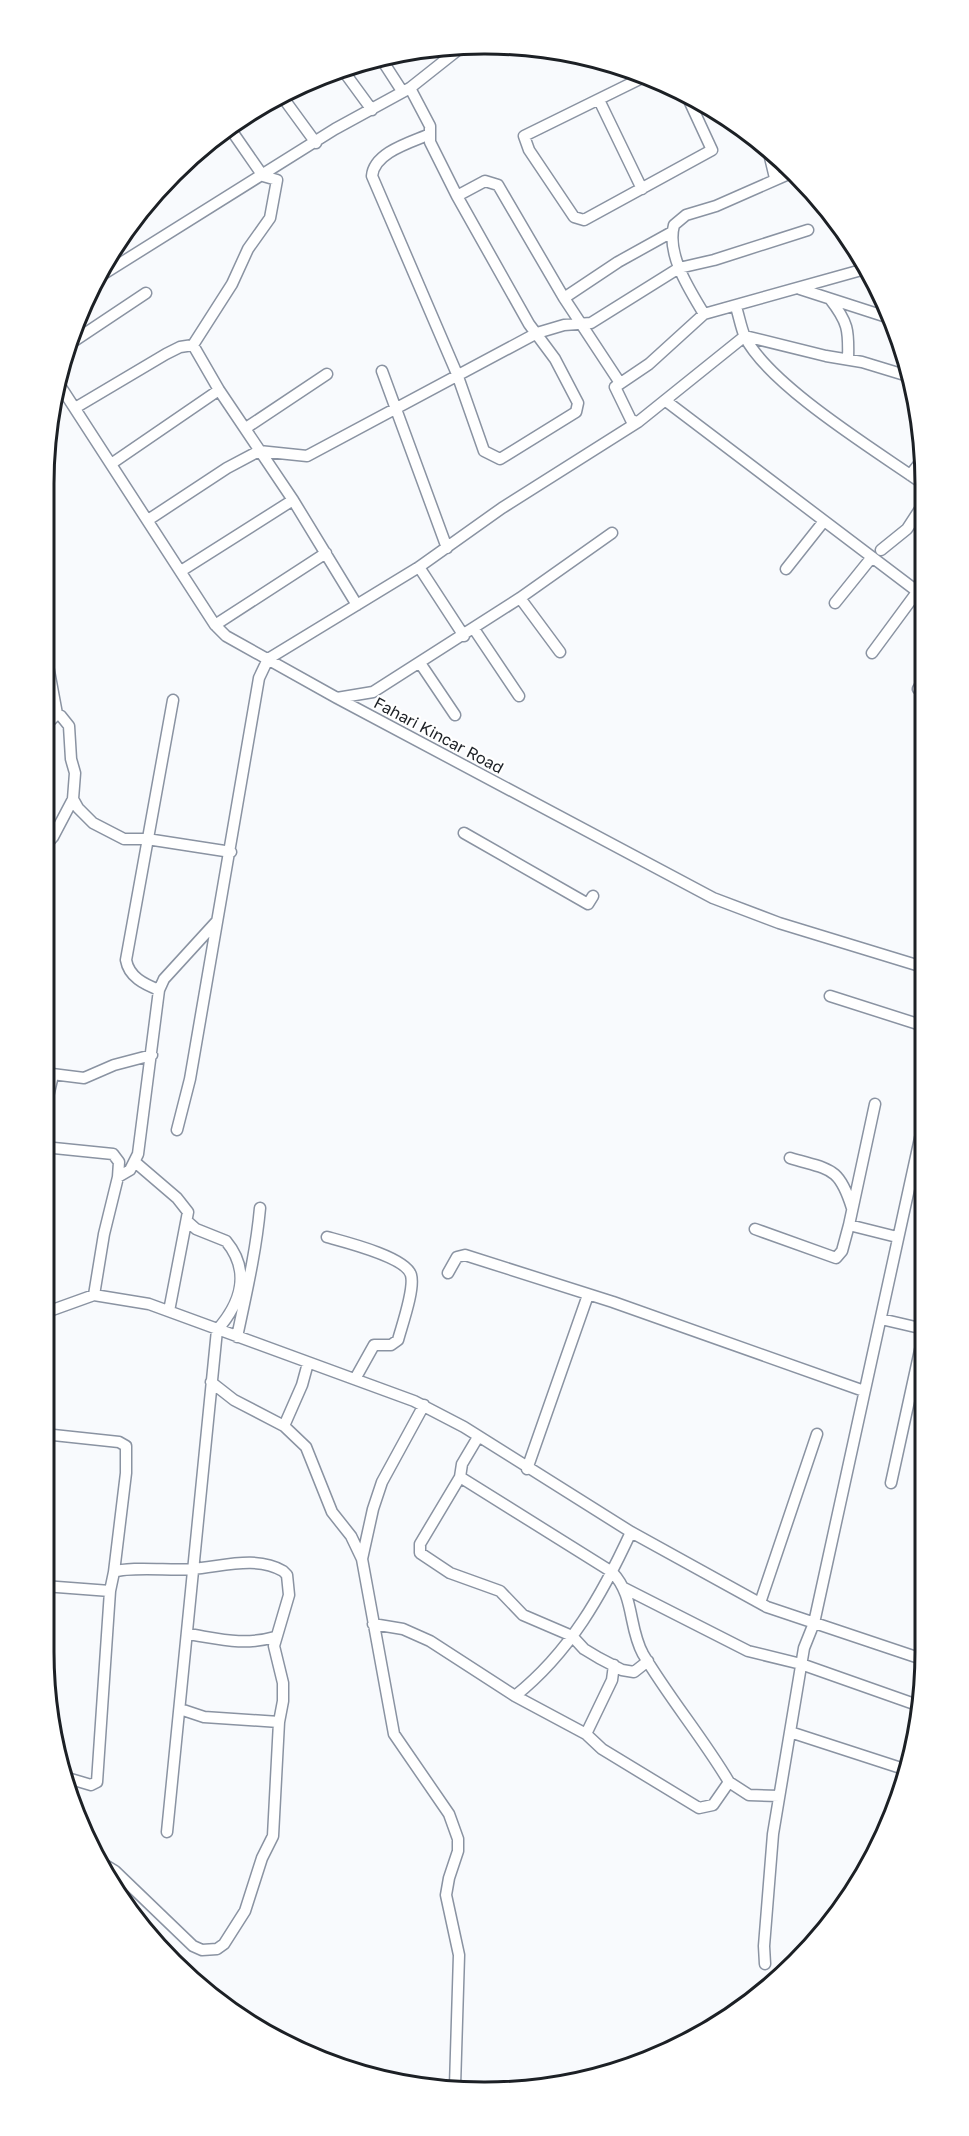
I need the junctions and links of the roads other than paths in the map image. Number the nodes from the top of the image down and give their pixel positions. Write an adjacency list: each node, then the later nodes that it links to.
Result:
1 (450, 56): 5 (street)
2 (387, 66): 5 (street)
3 (348, 77): 9 (street)
4 (635, 82): 6 (street)
5 (406, 89): 9 (street); 10 (street)
6 (599, 100): 17 (street); 17 (street)
7 (286, 102): 12 (street)
8 (692, 108): 17 (street)
9 (372, 110): 12 (street)
10 (430, 134): 18 (street); 39 (street)
11 (234, 135): 15 (street)
12 (316, 142): 15 (street)
13 (772, 164): 16 (street)
14 (783, 175): 16 (street)
15 (263, 176): 22 (street); 35 (street)
16 (775, 178): 20 (street)
17 (642, 189)
18 (457, 196): 26 (street); 32 (street)
19 (808, 230): 21 (street)
20 (672, 232): 21 (street); 26 (street)
21 (679, 268): 29 (street); 31 (street)
22 (112, 269)
23 (858, 271): 24 (street)
24 (799, 288): 27 (street); 28 (street)
25 (146, 293): 34 (street)
26 (564, 298): 31 (street)
27 (829, 298): 30 (street); 36 (street)
28 (736, 306): 29 (street); 33 (street)
29 (704, 314): 41 (street)
30 (880, 315)
31 (583, 325): 32 (street); 41 (street)
32 (537, 333): 39 (street); 39 (street)
33 (745, 336): 36 (street); 44 (street); 52 (street)
34 (81, 337)
35 (193, 345): 42 (street); 45 (street)
36 (848, 359): 40 (street)
37 (382, 371): 46 (street)
38 (327, 374): 48 (street)
39 (457, 374): 46 (street)
40 (900, 374)
41 (620, 383): 47 (street)
42 (219, 390): 48 (street); 50 (street)
43 (64, 392): 45 (street, Fahari Kincar Road)
44 (666, 401): 47 (street); 57 (street)
45 (75, 408): 50 (street, Fahari Kincar Road)
46 (394, 409): 49 (street); 59 (street)
47 (638, 422): 59 (street)
48 (246, 428): 49 (street)
49 (260, 451): 54 (street); 56 (street)
50 (111, 464): 56 (street, Fahari Kincar Road)
51 (914, 469): 52 (street)
52 (910, 475): 53 (street)
53 (915, 478)
54 (292, 500): 61 (street); 65 (street)
55 (915, 516): 60 (street)
56 (148, 520): 65 (street, Fahari Kincar Road)
57 (824, 521): 62 (street); 64 (street)
58 (612, 533): 67 (street)
59 (447, 548): 63 (street)
60 (881, 550)
61 (326, 553): 70 (street); 71 (street)
62 (872, 557): 66 (street); 69 (street)
63 (419, 567): 70 (street); 73 (street)
64 (786, 569)
65 (181, 571): 71 (street, Fahari Kincar Road)
66 (915, 590)
67 (520, 598): 72 (street); 74 (street)
68 (915, 598): 75 (street)
69 (836, 603)
70 (357, 605): 76 (street)
71 (215, 625): 76 (street, Fahari Kincar Road)
72 (474, 628): 73 (street); 78 (street)
73 (464, 636): 77 (street)
74 (560, 652)
75 (872, 653)
76 (268, 659): 80 (street, Fahari Kincar Road); 89 (street)
77 (420, 663): 80 (street); 83 (street)
78 (519, 696)
79 (54, 698): 82 (street)
80 (337, 698): 92 (street, Fahari Kincar Road)
81 (172, 700): 88 (street)
82 (57, 714): 84 (street); 85 (street)
83 (455, 715)
84 (54, 717)
85 (73, 798): 87 (street); 88 (street)
86 (464, 833): 90 (street)
87 (54, 835)
88 (147, 839): 89 (street); 93 (street)
89 (231, 852): 91 (street)
90 (593, 896)
91 (217, 921): 93 (street); 99 (street)
92 (915, 965)
93 (159, 990): 96 (street)
94 (830, 996): 95 (street)
95 (915, 1023)
96 (152, 1055): 97 (street); 102 (street)
97 (54, 1075)
98 (875, 1104): 106 (street)
99 (177, 1130)
100 (54, 1148): 104 (street)
101 (790, 1158): 106 (street)
102 (135, 1162): 104 (street); 107 (street)
103 (915, 1163): 111 (street)
104 (118, 1177): 113 (street)
105 (260, 1208): 120 (street)
106 (852, 1208): 108 (street)
107 (187, 1221): 116 (street); 119 (street)
108 (849, 1225): 109 (street); 111 (street)
109 (755, 1229)
110 (327, 1237): 123 (street)
111 (897, 1237): 117 (street)
112 (448, 1273): 114 (street)
113 (94, 1295): 115 (street); 116 (street)
114 (588, 1295): 125 (street); 131 (street)
115 (54, 1309)
116 (169, 1311): 119 (street)
117 (881, 1319): 118 (street); 125 (street)
118 (915, 1328)
119 (217, 1330): 120 (street); 124 (street)
120 (237, 1337): 121 (street)
121 (308, 1363): 123 (street); 127 (street)
122 (915, 1372): 133 (street)
123 (355, 1379): 126 (street)
124 (211, 1382): 127 (street); 136 (street)
125 (864, 1391): 143 (street)
126 (424, 1405): 130 (street); 135 (street)
127 (284, 1426): 135 (street)
128 (817, 1434): 142 (street)
129 (54, 1435): 137 (street)
130 (478, 1437): 131 (street); 132 (street)
131 (527, 1468): 134 (street)
132 (460, 1477): 138 (street); 146 (street)
133 (891, 1483)
134 (631, 1532): 138 (street); 142 (street)
135 (362, 1559): 144 (street)
136 (194, 1569): 137 (street); 145 (street); 147 (street)
137 (114, 1572): 141 (street)
138 (612, 1572): 140 (street); 146 (street)
139 (54, 1587): 141 (street)
140 (624, 1588): 149 (street); 150 (street)
141 (110, 1591): 159 (street)
142 (760, 1603): 143 (street)
143 (814, 1623): 148 (street); 150 (street)
144 (373, 1624): 152 (street); 165 (street)
145 (188, 1634): 147 (street); 154 (street)
146 (572, 1636): 151 (street); 152 (street)
147 (275, 1637): 155 (street)
148 (915, 1657)
149 (648, 1661): 151 (street); 160 (street)
150 (801, 1664): 153 (street); 156 (street)
151 (614, 1665): 157 (street)
152 (515, 1695): 157 (street)
153 (912, 1703)
154 (180, 1710): 155 (street); 162 (street)
155 (279, 1722): 163 (street)
156 (790, 1732): 158 (street); 161 (street)
157 (586, 1734): 160 (street)
158 (899, 1767)
159 (74, 1781)
160 (729, 1782): 161 (street)
161 (779, 1796): 164 (street)
162 (167, 1832)
163 (114, 1870)
164 (765, 1964)
165 (455, 2081)

